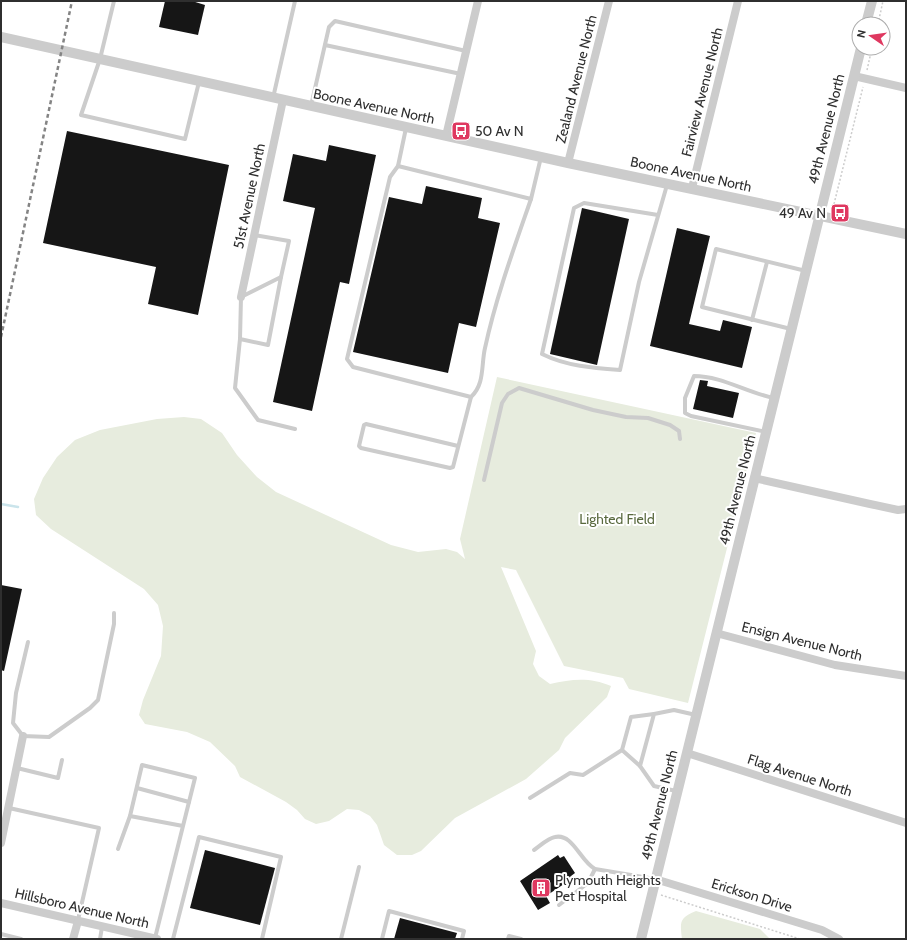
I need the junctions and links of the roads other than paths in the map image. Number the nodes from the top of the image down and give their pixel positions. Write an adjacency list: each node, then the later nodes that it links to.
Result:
1 (114, 1): 12 (lane)
2 (295, 1): 17 (lane)
3 (478, 1): 10 (street)
4 (609, 1): 22 (street, Zealand Avenue North)
5 (738, 1): 25 (street, Fairview Avenue North)
6 (872, 1): 7 (street)
7 (868, 16)
8 (1, 37): 12 (street, Boone Avenue North)
9 (325, 44): 10 (lane); 13 (lane); 18 (lane)
10 (466, 51): 13 (street)
11 (858, 56): 14 (street, 49th Avenue North)
12 (100, 59): 15 (street, Boone Avenue North); 15 (lane)
13 (461, 74): 20 (street)
14 (854, 76): 16 (street); 28 (street, 49th Avenue North)
15 (199, 82): 17 (street, Boone Avenue North)
16 (906, 88)
17 (278, 99): 18 (street, Boone Avenue North); 30 (street, 51st Avenue North)
18 (311, 106): 19 (street, Boone Avenue North)
19 (406, 127): 20 (street, Boone Avenue North); 23 (lane)
20 (446, 136): 21 (street, Boone Avenue North)
21 (541, 156): 22 (street, Boone Avenue North); 26 (lane)
22 (568, 163): 24 (street, Boone Avenue North)
23 (398, 166): 26 (lane); 38 (lane)
24 (667, 183): 25 (street, Boone Avenue North); 27 (lane)
25 (692, 188): 28 (street, Boone Avenue North)
26 (531, 199): 38 (lane)
27 (658, 215): 27 (lane)
28 (819, 216): 29 (street, Boone Avenue North); 32 (street, 49th Avenue North)
29 (906, 234)
30 (254, 235): 33 (lane); 34 (street, 51st Avenue North)
31 (767, 262): 32 (lane); 35 (lane); 35 (lane)
32 (806, 271): 36 (street, 49th Avenue North)
33 (281, 277): 34 (lane); 37 (lane)
34 (241, 297): 37 (lane)
35 (752, 320): 36 (lane)
36 (791, 329): 39 (street, 49th Avenue North)
37 (240, 339): 40 (lane)
38 (471, 397): 43 (lane)
39 (774, 398): 41 (street, 49th Avenue North); 41 (lane)
40 (295, 429)
41 (766, 432): 44 (street, 49th Avenue North)
42 (680, 439): 45 (lane)
43 (458, 446): 43 (lane)
44 (754, 478): 46 (street); 48 (street, 49th Avenue North)
45 (484, 480)
46 (906, 509)
47 (114, 613): 53 (lane)
48 (716, 633): 50 (street, Ensign Avenue North); 52 (street, 49th Avenue North)
49 (28, 642): 53 (lane)
50 (906, 676)
51 (654, 714): 52 (lane); 54 (lane); 57 (lane)
52 (696, 715): 55 (street, 49th Avenue North)
53 (24, 736): 58 (street)
54 (622, 750): 57 (lane); 61 (lane)
55 (687, 753): 60 (street, 49th Avenue North); 65 (street, Flag Avenue North)
56 (62, 760): 58 (lane)
57 (640, 766): 60 (lane)
58 (17, 768): 63 (street)
59 (137, 788): 62 (lane); 62 (lane); 64 (lane)
60 (677, 792): 72 (street, 49th Avenue North)
61 (530, 798)
62 (189, 802): 66 (lane)
63 (8, 808): 67 (street); 75 (lane)
64 (130, 816): 66 (lane); 68 (lane)
65 (906, 823)
66 (183, 826): 81 (lane)
67 (1, 843)
68 (118, 849)
69 (534, 850): 71 (lane)
70 (359, 867): 84 (lane)
71 (595, 869): 72 (lane); 74 (lane)
72 (655, 879): 89 (street, 49th Avenue North); 90 (street, Erickson Drive)
73 (1, 903): 75 (street, Hillsboro Avenue North)
74 (559, 905)
75 (78, 921): 76 (street, Hillsboro Avenue North); 79 (street)
76 (102, 927): 80 (lane); 81 (street, Hillsboro Avenue North)
77 (1, 934): 78 (lane)
78 (21, 939)
79 (73, 939)
80 (100, 939)
81 (156, 939)
82 (173, 939): 83 (lane)
83 (262, 939)
84 (342, 939)
85 (382, 939): 86 (lane)
86 (462, 939)
87 (508, 939): 88 (lane)
88 (521, 939)
89 (641, 939)
90 (839, 939)

